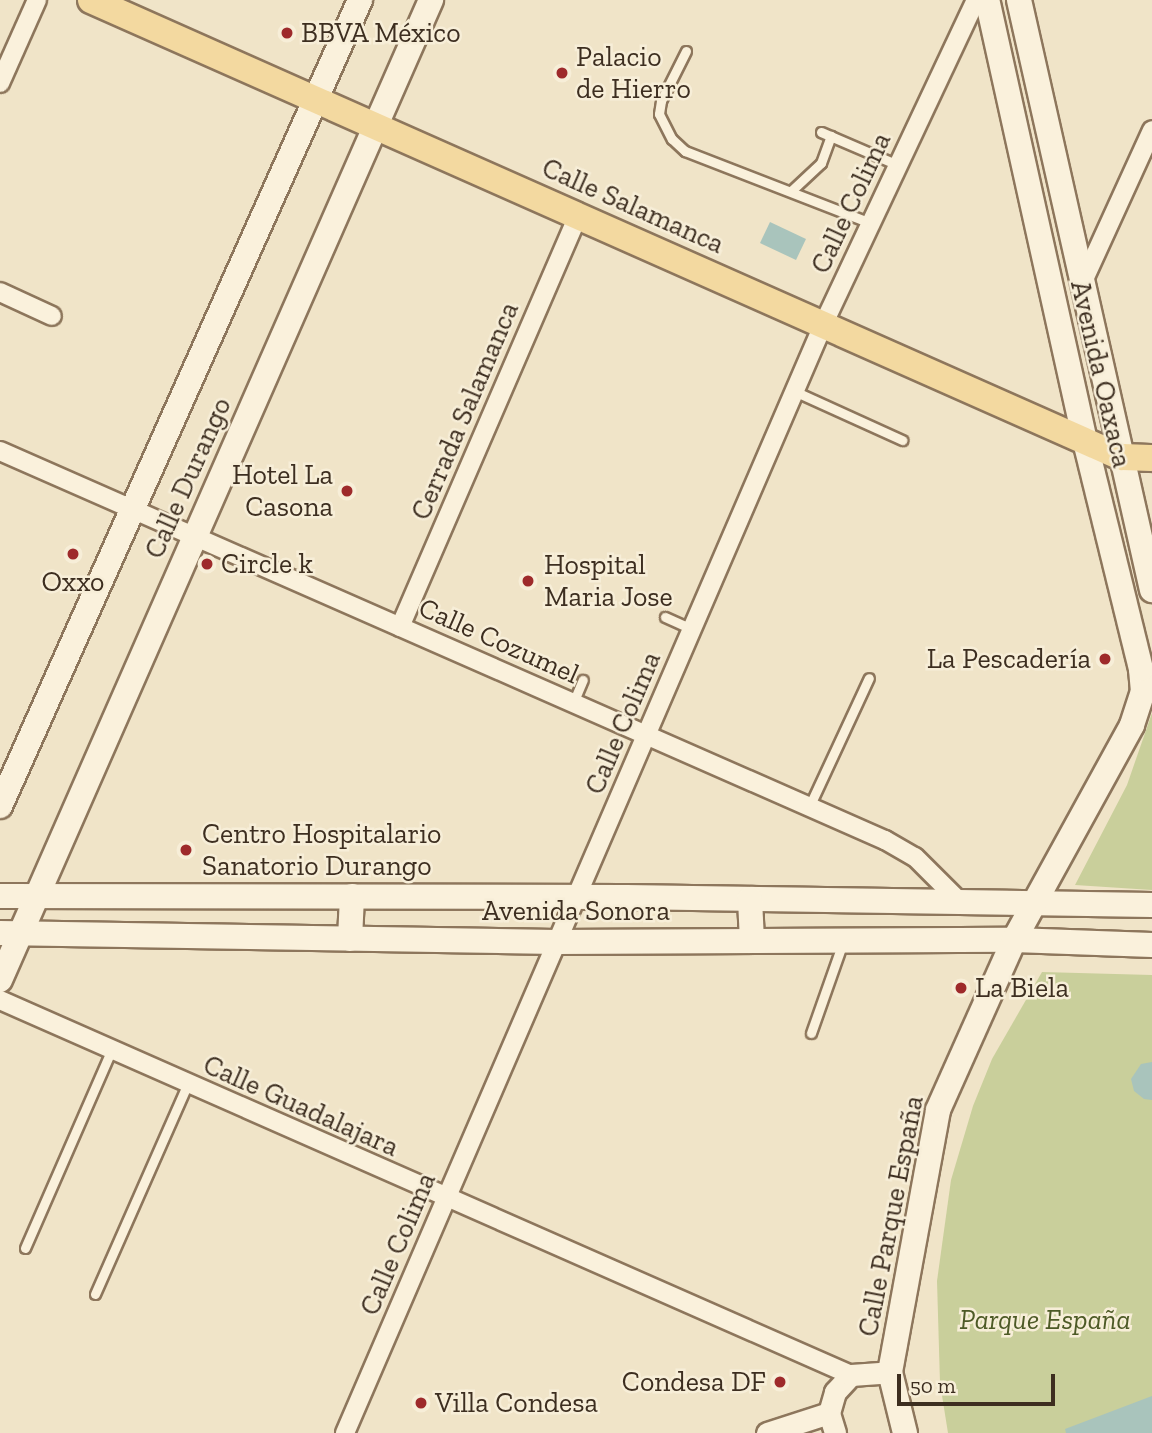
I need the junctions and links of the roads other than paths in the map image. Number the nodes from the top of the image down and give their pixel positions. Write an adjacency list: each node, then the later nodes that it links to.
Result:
1 (37, 0): 9 (street)
2 (91, 0): 10 (main road, Calle Salamanca)
3 (360, 0): 10 (main road, Calle Durango)
4 (431, 0): 11 (main road, Calle Durango)
5 (975, 0): 15 (street, Calle Colima)
6 (987, 0): 25 (main road, Avenida Oaxaca)
7 (1019, 0): 19 (main road, Avenida Oaxaca)
8 (686, 51): 16 (lane)
9 (0, 83)
10 (315, 99): 11 (main road, Calle Salamanca); 29 (main road, Calle Durango)
11 (375, 126): 17 (main road, Calle Salamanca); 30 (main road, Calle Durango)
12 (1152, 130): 19 (street)
13 (821, 132): 14 (lane)
14 (831, 136): 15 (lane); 16 (lane)
15 (898, 165): 18 (street, Calle Colima)
16 (791, 191): 18 (lane)
17 (578, 216): 22 (main road, Calle Salamanca); 33 (street, Cerrada Salamanca)
18 (870, 223): 22 (street, Calle Colima)
19 (1081, 286): 27 (main road, Avenida Oaxaca)
20 (0, 292): 21 (street)
21 (52, 316)
22 (823, 325): 23 (street, Calle Colima); 25 (main road, Calle Salamanca)
23 (794, 391): 24 (lane); 34 (street, Calle Colima)
24 (902, 440)
25 (1085, 441): 27 (main road, Calle Salamanca); 48 (main road, Avenida Oaxaca)
26 (0, 451): 29 (street, Calle Cozumel)
27 (1121, 457): 28 (main road, Calle Salamanca); 31 (main road, Avenida Oaxaca)
28 (1152, 458)
29 (132, 509): 30 (street, Calle Cozumel); 39 (main road, Calle Durango)
30 (195, 536): 33 (street, Calle Cozumel); 42 (main road, Calle Durango)
31 (1152, 590)
32 (665, 617): 34 (lane)
33 (401, 626): 37 (street, Calle Cozumel)
34 (692, 629): 38 (street, Calle Colima)
35 (869, 678): 40 (lane)
36 (583, 680): 37 (lane)
37 (573, 702): 38 (street, Calle Cozumel)
38 (646, 735): 40 (street, Calle Cozumel); 44 (street, Calle Colima)
39 (0, 806)
40 (809, 807): 47 (street, Calle Cozumel)
41 (0, 896): 42 (main road, Avenida Sonora)
42 (36, 896): 43 (main road, Avenida Sonora); 50 (main road, Calle Durango)
43 (352, 896): 44 (main road, Avenida Sonora); 51 (main road)
44 (576, 897): 45 (main road, Avenida Sonora); 56 (street, Calle Colima)
45 (750, 898): 46 (main road, Avenida Sonora); 52 (main road)
46 (888, 901): 47 (main road, Avenida Sonora); 54 (main road)
47 (961, 903): 48 (main road, Avenida Sonora)
48 (1034, 903): 49 (main road, Avenida Sonora); 55 (main road, Avenida Oaxaca)
49 (1152, 905)
50 (10, 933): 51 (main road, Avenida Sonora); 58 (main road, Calle Durango)
51 (350, 939): 56 (main road, Avenida Sonora)
52 (752, 940): 53 (main road, Avenida Sonora); 56 (main road, Avenida Sonora)
53 (843, 940): 54 (main road, Avenida Sonora); 60 (lane)
54 (887, 940): 55 (main road, Avenida Sonora)
55 (1014, 940): 57 (main road, Avenida Sonora); 66 (main road, Calle Parque España)
56 (556, 942): 63 (street, Calle Colima)
57 (1152, 945)
58 (0, 980)
59 (0, 1000): 61 (street, Calle Guadalajara)
60 (811, 1033)
61 (111, 1051): 62 (street, Calle Guadalajara); 64 (lane)
62 (187, 1085): 63 (street, Calle Guadalajara); 65 (lane)
63 (446, 1199): 67 (street, Calle Guadalajara); 69 (street, Calle Colima)
64 (24, 1248)
65 (95, 1294)
66 (890, 1372): 67 (street); 71 (main road, Calle Parque España)
67 (850, 1376): 68 (street)
68 (832, 1423): 70 (street)
69 (345, 1433)
70 (767, 1433)
71 (905, 1433)

